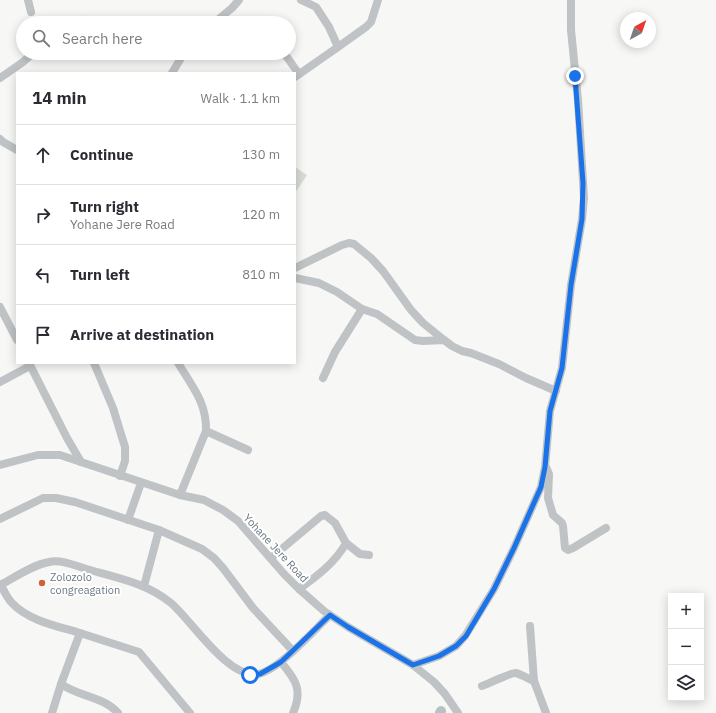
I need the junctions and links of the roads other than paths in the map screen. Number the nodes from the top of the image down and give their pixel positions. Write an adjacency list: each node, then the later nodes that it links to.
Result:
1 (28, 0): 6 (street)
2 (239, 0): 7 (street)
3 (301, 0): 8 (street)
4 (378, 0): 8 (street)
5 (572, 0): 29 (street)
6 (31, 12)
7 (222, 16)
8 (338, 47): 14 (street)
9 (25, 60): 15 (street)
10 (180, 60): 12 (street)
11 (288, 60): 13 (street)
12 (173, 72)
13 (295, 72)
14 (297, 76)
15 (0, 78)
16 (0, 139): 17 (street)
17 (16, 149)
18 (296, 268): 23 (street)
19 (296, 278): 20 (street)
20 (362, 309): 23 (street); 27 (street)
21 (1, 311): 22 (street)
22 (16, 338)
23 (444, 340): 29 (street)
24 (94, 364): 35 (street)
25 (179, 364): 30 (street)
26 (30, 365): 28 (street); 32 (street)
27 (323, 378)
28 (0, 382)
29 (556, 390): 34 (street)
30 (206, 431): 31 (street); 37 (street)
31 (248, 450)
32 (81, 462): 33 (street, Yohane Jere Road); 35 (street, Yohane Jere Road)
33 (0, 465)
34 (545, 467): 40 (street); 53 (street)
35 (120, 476): 36 (street, Yohane Jere Road)
36 (141, 483): 37 (street, Yohane Jere Road); 39 (street)
37 (180, 495): 44 (street, Yohane Jere Road)
38 (0, 519): 39 (street)
39 (128, 520): 41 (street)
40 (606, 528)
41 (159, 530): 46 (street); 51 (street)
42 (346, 543): 43 (street); 44 (street); 47 (street)
43 (369, 555)
44 (271, 558): 47 (street, Yohane Jere Road)
45 (1, 585): 46 (street); 50 (street)
46 (144, 586): 52 (street)
47 (299, 589): 48 (street, Yohane Jere Road)
48 (330, 615): 51 (street); 53 (street, Yohane Jere Road)
49 (530, 626): 54 (street)
50 (80, 633): 55 (street); 59 (street)
51 (293, 651): 52 (street)
52 (281, 662): 60 (street)
53 (413, 665): 61 (street, Yohane Jere Road)
54 (534, 681): 56 (street); 62 (street)
55 (61, 684): 57 (street); 58 (street)
56 (482, 686)
57 (114, 712)
58 (52, 713)
59 (190, 713)
60 (293, 713)
61 (458, 713)
62 (546, 713)

